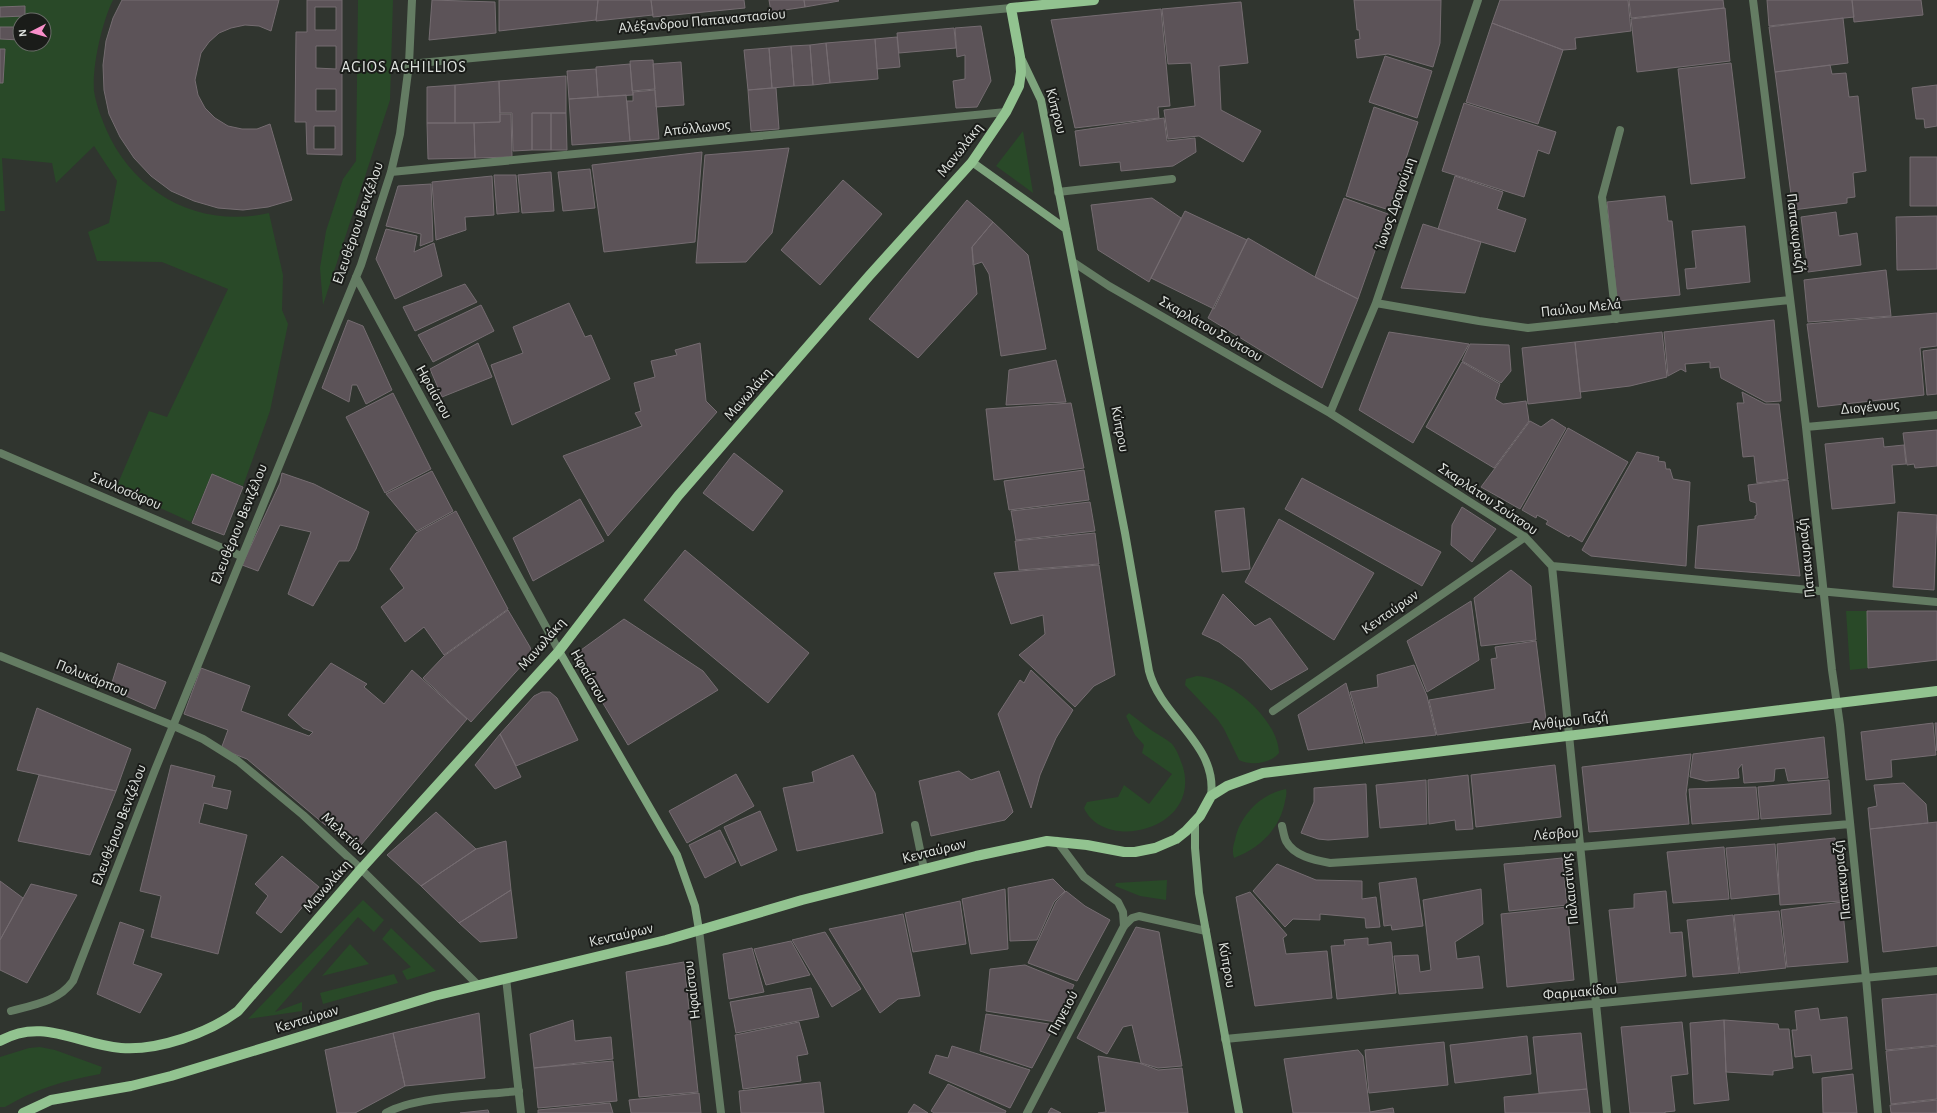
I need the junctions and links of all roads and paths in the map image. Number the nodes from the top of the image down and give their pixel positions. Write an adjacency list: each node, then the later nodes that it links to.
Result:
1 (412, 0): 7 (street, Ελευθέριου Βενιζέλου)
2 (1094, 0): 5 (main road, Αλέξανδρου Παπαναστασίου)
3 (1478, 0): 18 (street, Ίωνος Δραγούμη)
4 (1753, 0): 17 (street, Παπακυριαζή)
5 (1010, 4): 6 (main road, Κύπρου); 7 (street, Αλέξανδρου Παπαναστασίου)
6 (1020, 56): 8 (main road, Κύπρου); 13 (main road, Κύπρου)
7 (409, 64): 11 (street, Ελευθέριου Βενιζέλου)
8 (1006, 112): 10 (main road, Μανωλάκη); 11 (street, Απόλλωνος)
9 (1620, 130): 19 (street)
10 (972, 162): 14 (main road); 29 (main road, Μανωλάκη)
11 (391, 172): 16 (street, Ελευθέριου Βενιζέλου)
12 (1172, 179): 13 (street)
13 (1058, 192): 14 (main road, Κύπρου)
14 (1066, 229): 15 (main road, Κύπρου)
15 (1073, 262): 20 (street, Σκαρλάτου Σούτσου); 36 (main road, Κύπρου)
16 (356, 277): 25 (street, Ελευθέριου Βενιζέλου); 29 (street, Ηφαίστου)
17 (1790, 300): 19 (street, Παύλου Μελά); 22 (street, Παπακυριαζή)
18 (1376, 303): 19 (street, Παύλου Μελά); 20 (street, Ίωνος Δραγούμη)
19 (1616, 319)
20 (1330, 414): 24 (street, Σκαρλάτου Σούτσου)
21 (1937, 415): 22 (street, Διογένους)
22 (1806, 427): 27 (street, Παπακυριαζή)
23 (0, 453): 25 (street, Σκυλοσόφου)
24 (1525, 537): 26 (street, Σκαρλάτου Σούτσου); 33 (street, Κενταύρων)
25 (241, 556): 34 (street, Ελευθέριου Βενιζέλου)
26 (1552, 566): 27 (street); 35 (street, Παλαιστίνης)
27 (1823, 591): 28 (street); 32 (street, Παπακυριαζή)
28 (1937, 602)
29 (559, 651): 43 (main road, Μανωλάκη); 46 (main road, Ηφαίστου)
30 (0, 656): 34 (street, Πολυκάρπου)
31 (1937, 691): 32 (main road, Ανθίμου Γαζή)
32 (1837, 704): 35 (main road, Ανθίμου Γαζή); 38 (street, Παπακυριαζή)
33 (1273, 711)
34 (174, 726): 43 (street, Μελετίου); 53 (street, Ελευθέριου Βενιζέλου)
35 (1569, 736): 36 (main road, Ανθίμου Γαζή); 42 (street, Παλαιστίνης)
36 (1211, 796): 37 (main road, Κενταύρων)
37 (1195, 822): 41 (main road, Κενταύρων); 47 (main road, Κύπρου)
38 (1850, 824): 42 (street, Λέσβου); 50 (street, Παπακυριαζή)
39 (914, 826): 44 (street)
40 (1282, 826): 42 (street, Λέσβου)
41 (1056, 842): 44 (main road, Κενταύρων); 45 (street)
42 (1580, 847): 52 (street, Παλαιστίνης)
43 (361, 869): 51 (street, Μελετίου); 55 (main road, Μανωλάκη)
44 (924, 869): 46 (main road, Κενταύρων)
45 (1124, 926): 47 (street); 61 (street, Πηνειού)
46 (699, 930): 49 (main road, Κενταύρων); 60 (street, Ηφαίστου)
47 (1206, 931): 54 (main road, Κύπρου)
48 (1937, 972): 50 (street, Φαρμακίδου)
49 (506, 978): 51 (main road, Κενταύρων); 56 (street)
50 (1866, 978): 52 (street, Φαρμακίδου); 64 (street, Παπακυριαζή)
51 (478, 985): 57 (main road, Κενταύρων)
52 (1596, 1004): 54 (street, Φαρμακίδου); 63 (street, Παλαιστίνης)
53 (11, 1011)
54 (1225, 1039): 62 (main road, Κύπρου)
55 (0, 1041)
56 (519, 1091): 58 (street); 59 (street)
57 (23, 1113)
58 (386, 1113)
59 (521, 1113)
60 (721, 1113)
61 (1027, 1113)
62 (1239, 1113)
63 (1606, 1113)
64 (1878, 1113)

